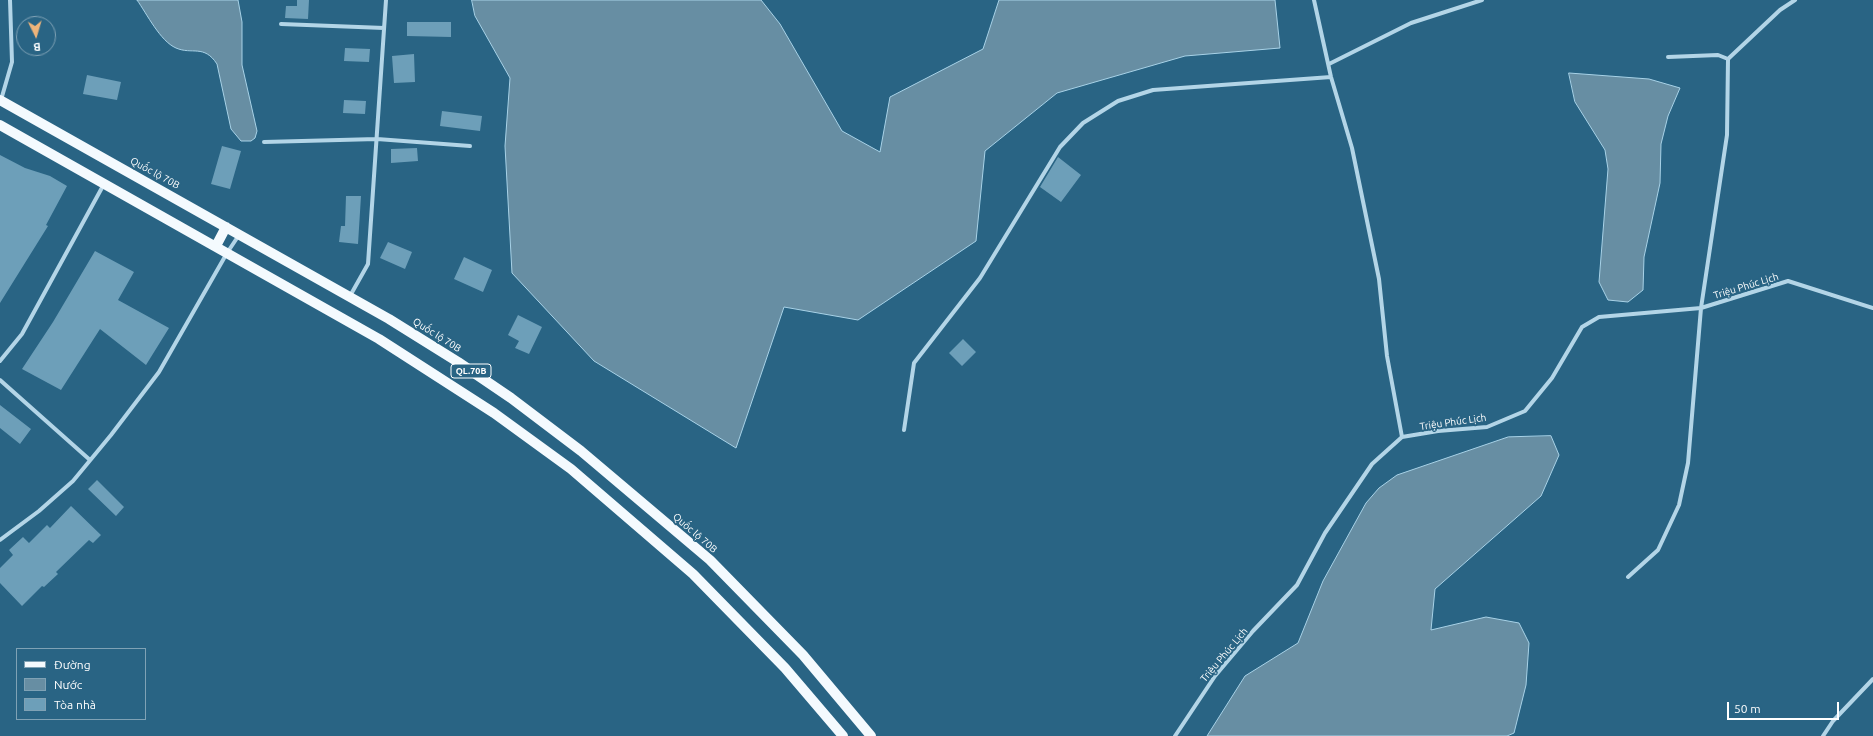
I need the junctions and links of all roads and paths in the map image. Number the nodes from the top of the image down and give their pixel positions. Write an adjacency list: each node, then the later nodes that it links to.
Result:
1 (10, 0): 12 (street)
2 (386, 0): 7 (street)
3 (1314, 0): 10 (street)
4 (1482, 0): 10 (street)
5 (1795, 0): 9 (street)
6 (280, 24): 7 (street)
7 (384, 28): 14 (street)
8 (1668, 56): 9 (street)
9 (1728, 59): 23 (street)
10 (1329, 64): 11 (street)
11 (1331, 77): 27 (street); 28 (street)
12 (1, 100): 18 (main road, Quốc lộ 70B / QL.70B)
13 (0, 125): 17 (main road, QL.70B)
14 (377, 139): 15 (street); 16 (street); 22 (street)
15 (264, 142)
16 (470, 146)
17 (104, 184): 20 (main road, QL.70B); 25 (street)
18 (226, 227): 19 (main road, Quốc lộ 70B / QL.70B); 20 (main road)
19 (240, 235): 21 (street); 22 (main road, Quốc lộ 70B / QL.70B)
20 (216, 246): 21 (main road, QL.70B)
21 (227, 253): 29 (street); 33 (main road, QL.70B)
22 (350, 297): 34 (main road, Quốc lộ 70B / QL.70B)
23 (1701, 308): 24 (street, Triệu Phúc Lịch); 28 (street, Triệu Phúc Lịch); 31 (street)
24 (1873, 308)
25 (0, 361)
26 (0, 380): 29 (street)
27 (904, 430)
28 (1402, 437): 35 (street, Triệu Phúc Lịch)
29 (90, 460): 30 (street)
30 (0, 540)
31 (1628, 577)
32 (1873, 678): 36 (street)
33 (843, 736)
34 (871, 736)
35 (1175, 736)
36 (1823, 736)

